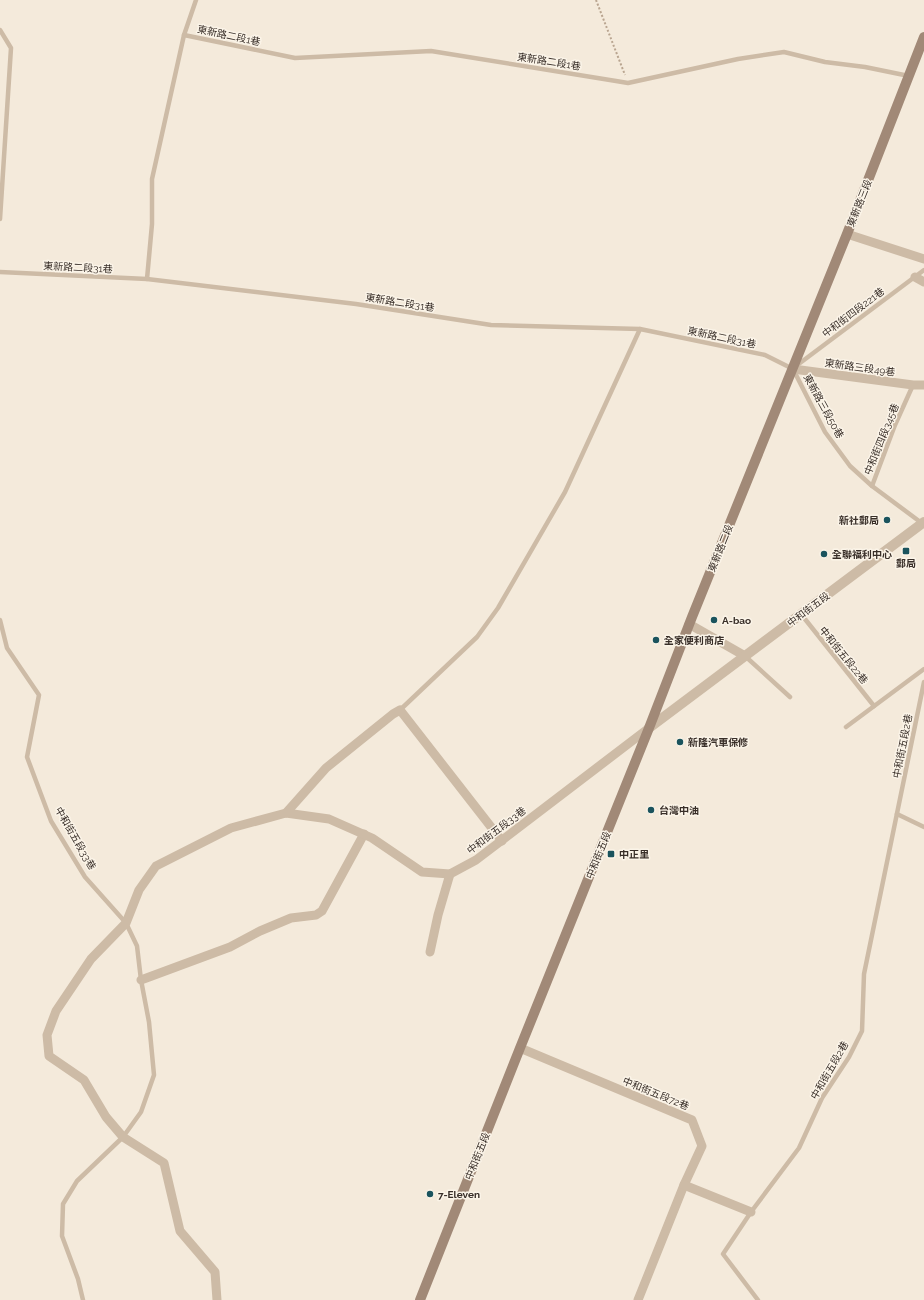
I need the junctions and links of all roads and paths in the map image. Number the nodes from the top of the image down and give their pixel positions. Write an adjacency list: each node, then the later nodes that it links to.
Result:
1 (196, 0): 4 (lane, 東新路二段1巷)
2 (596, 0): 8 (path)
3 (0, 30): 9 (lane)
4 (184, 35): 8 (lane, 東新路二段1巷); 15 (lane, 東新路二段1巷)
5 (924, 37): 6 (main road, 東新路三段)
6 (921, 54): 7 (main road, 東新路三段)
7 (909, 76): 8 (lane, 東新路二段1巷); 10 (main road, 東新路三段)
8 (628, 84)
9 (0, 218)
10 (848, 234): 11 (street); 18 (main road, 東新路三段)
11 (924, 259)
12 (924, 270): 14 (lane, 中和街四段221巷)
13 (0, 272): 15 (lane, 東新路二段31巷)
14 (915, 277): 16 (street); 18 (lane, 中和街四段221巷)
15 (147, 279): 17 (lane, 東新路二段31巷)
16 (924, 282)
17 (640, 329): 18 (lane, 東新路二段31巷); 31 (lane)
18 (793, 369): 19 (street, 東新路三段49巷); 21 (lane, 東新路三段50巷); 25 (main road, 東新路二段)
19 (912, 385): 20 (street, 東新路三段49巷); 21 (lane, 中和街四段345巷)
20 (924, 386)
21 (872, 486): 22 (lane, 中和街四段345巷)
22 (924, 523): 23 (street, 中和街五段)
23 (801, 614): 26 (street, 中和街五段); 30 (lane, 中和街五段22巷)
24 (0, 620): 40 (lane, 中和街五段33巷)
25 (689, 624): 26 (street); 33 (main road, 東新路二段)
26 (745, 656): 29 (lane); 33 (street, 中和街五段)
27 (924, 669): 30 (lane)
28 (924, 682): 35 (lane, 中和街五段2巷)
29 (790, 697)
30 (874, 706): 32 (lane)
31 (400, 710): 34 (street); 38 (street)
32 (846, 727)
33 (649, 728): 38 (street, 中和街五段33巷); 43 (main road, 中和街五段)
34 (286, 813): 37 (street); 40 (street)
35 (898, 814): 36 (lane); 46 (lane, 中和街五段2巷)
36 (924, 828)
37 (364, 834): 39 (street); 42 (street)
38 (502, 841): 39 (street, 中和街五段33巷)
39 (450, 874): 41 (street)
40 (126, 923): 42 (lane, 中和街五段33巷); 44 (street)
41 (430, 952)
42 (142, 980): 44 (lane, 中和街五段33巷)
43 (520, 1048): 45 (street, 中和街五段72巷); 49 (main road, 中和街五段)
44 (123, 1137): 47 (lane, 中和街五段33巷); 48 (street)
45 (684, 1185): 46 (street); 50 (street, 中和街五段72巷)
46 (751, 1212): 51 (lane, 中和街五段2巷)
47 (83, 1300)
48 (217, 1300)
49 (420, 1300)
50 (638, 1300)
51 (758, 1300)

